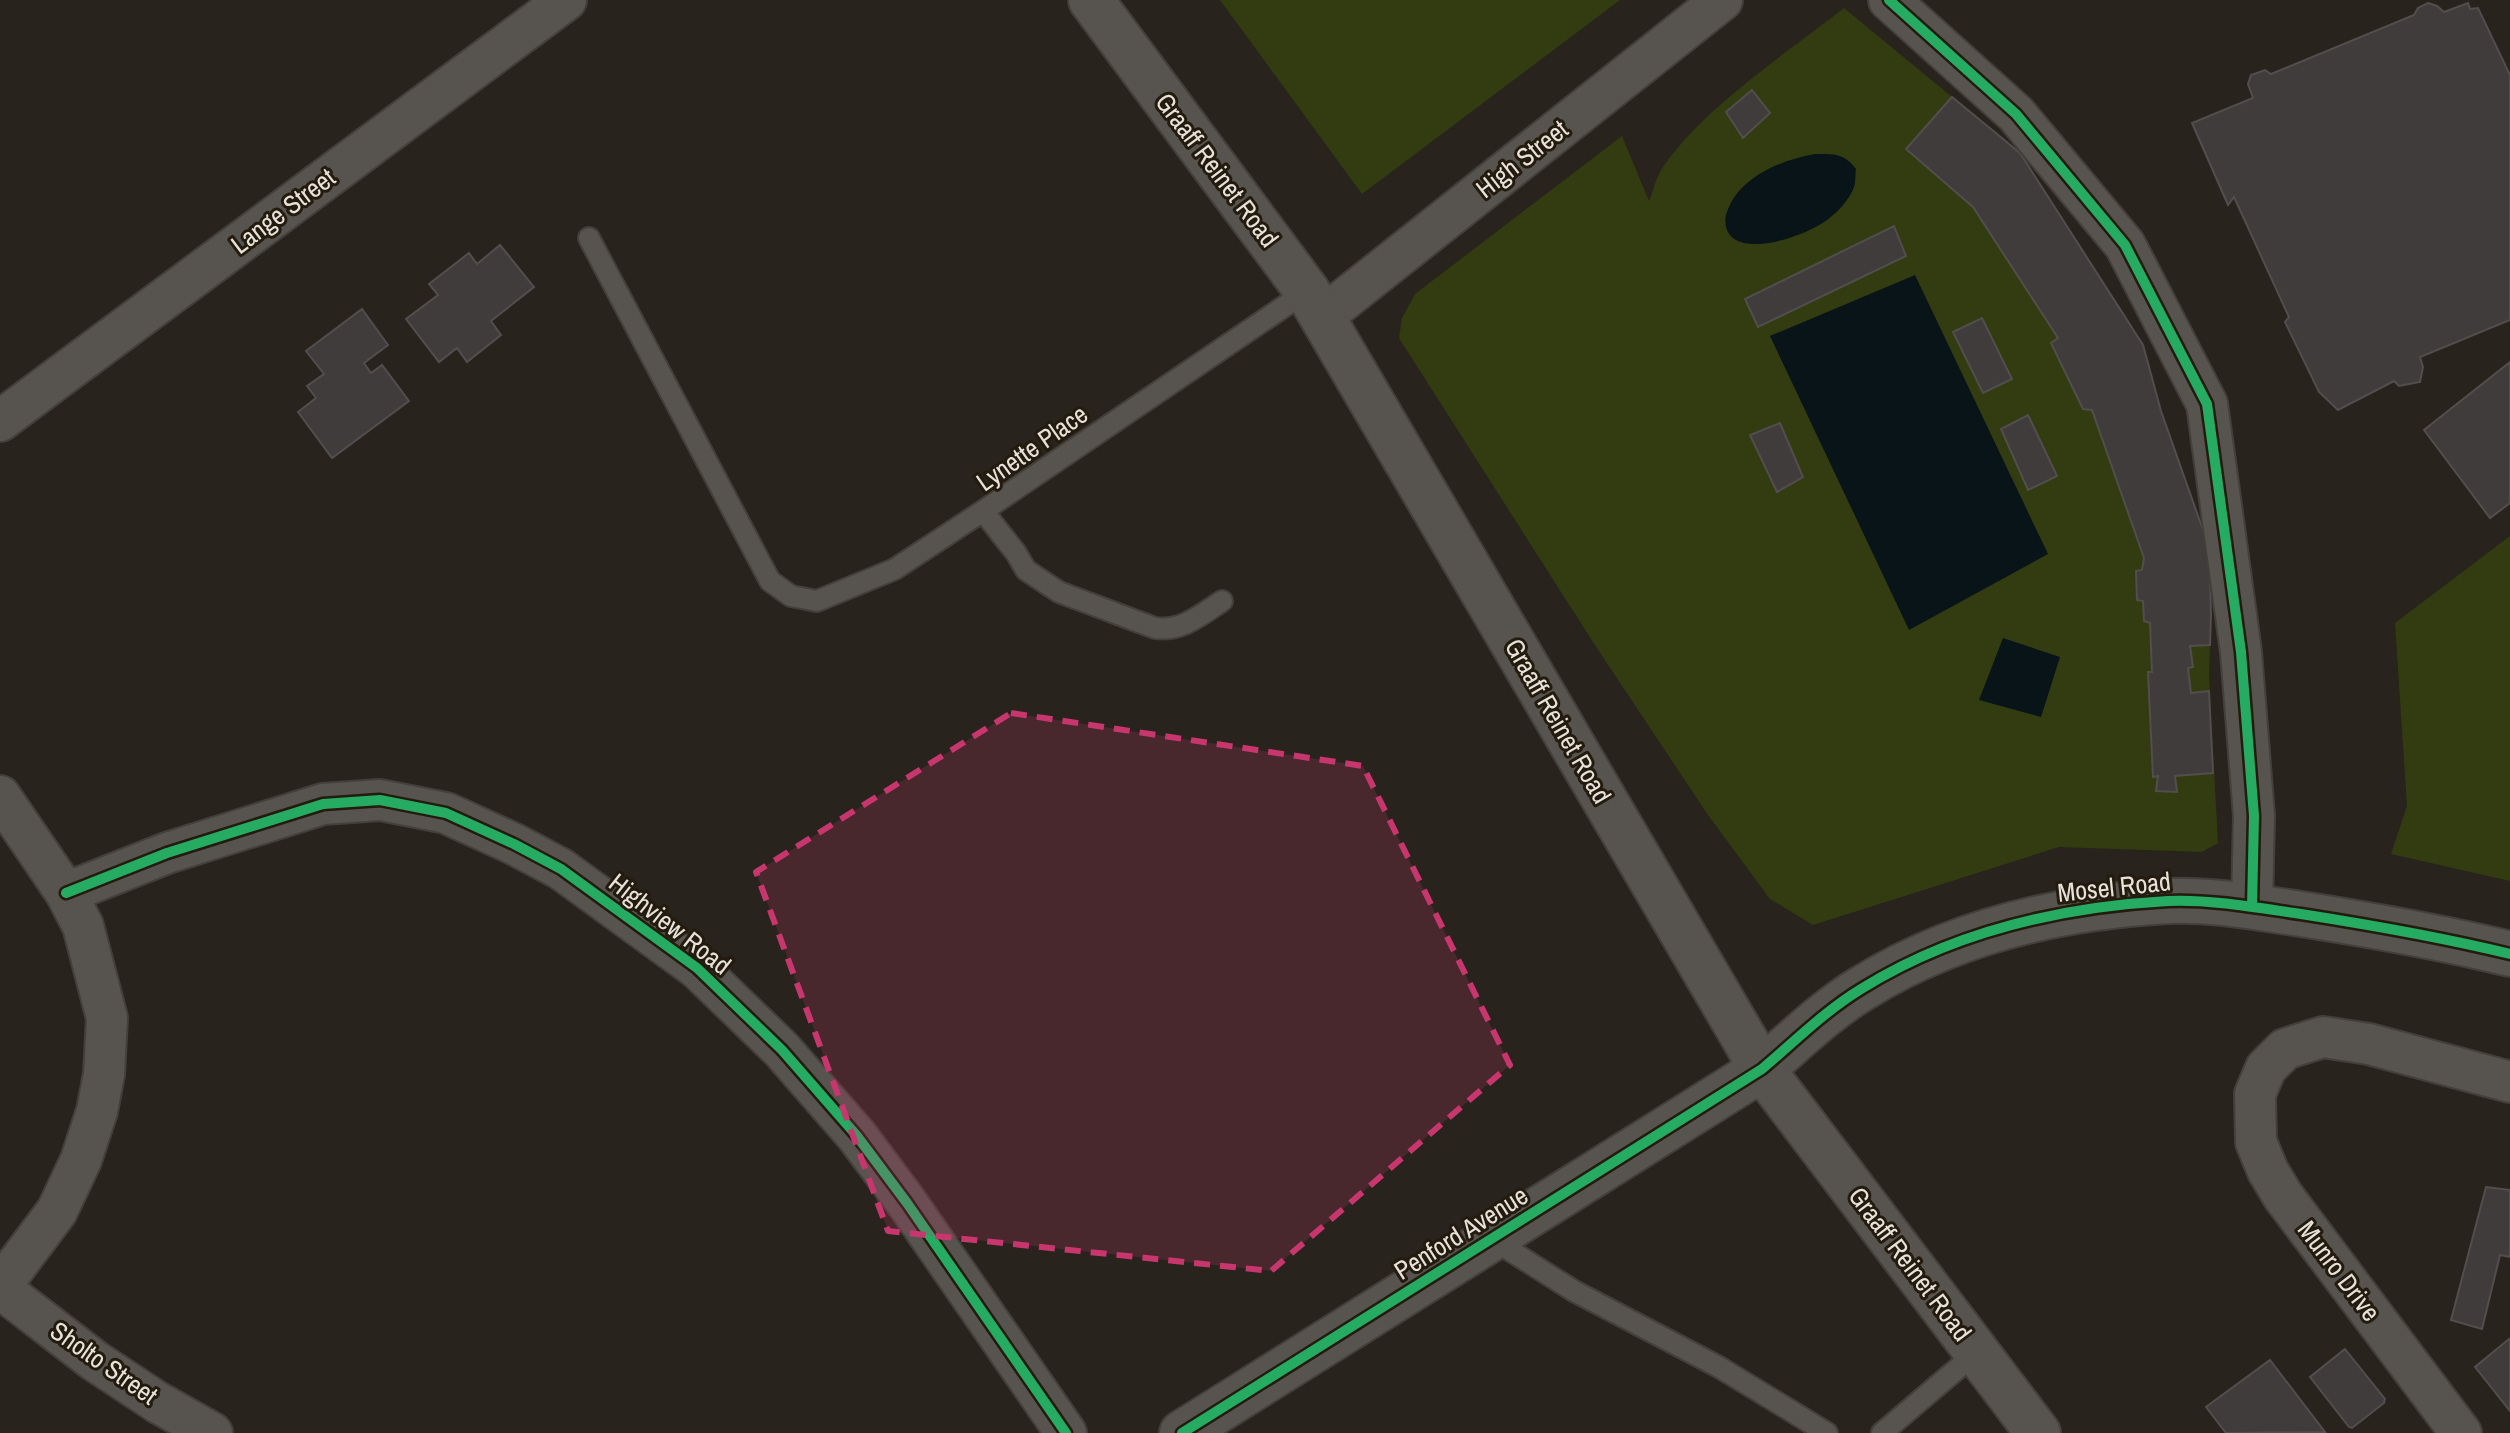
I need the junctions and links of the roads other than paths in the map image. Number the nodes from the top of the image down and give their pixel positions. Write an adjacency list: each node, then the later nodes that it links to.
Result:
1 (566, 0): 7 (street, Lange Street)
2 (1091, 0): 6 (main road, Graaff Reinet Road)
3 (1722, 0): 6 (street, High Street)
4 (1889, 0): 11 (street)
5 (589, 238): 8 (lane)
6 (1314, 304): 8 (lane, Lynette Place); 14 (main road, Graaff Reinet Road)
7 (0, 421)
8 (983, 511): 9 (lane, Lynette Place)
9 (1222, 601)
10 (0, 796): 12 (street)
11 (2252, 907): 13 (main road, Mosel Road); 14 (main road, Mosel Road)
12 (75, 910): 17 (street); 20 (street, Highview Road)
13 (2510, 954)
14 (1762, 1069): 16 (main road, Penford Avenue); 18 (main road, Graaff Reinet Road)
15 (2510, 1082): 25 (street, Munro Drive)
16 (1492, 1239): 21 (main road, Penford Avenue); 22 (lane)
17 (0, 1288): 19 (street, Sholto Street)
18 (1977, 1352): 23 (lane); 24 (main road, Graaff Reinet Road)
19 (212, 1433)
20 (1066, 1433)
21 (1182, 1433)
22 (1827, 1433)
23 (1882, 1433)
24 (2038, 1433)
25 (2461, 1433)

